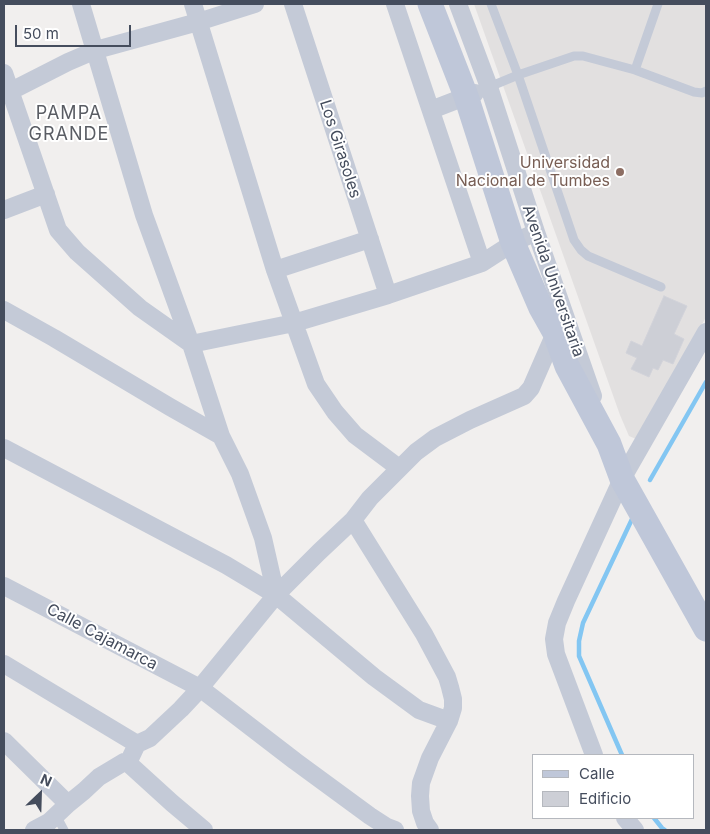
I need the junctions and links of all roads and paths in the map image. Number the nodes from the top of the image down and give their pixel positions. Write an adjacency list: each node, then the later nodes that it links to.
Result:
1 (82, 4): 11 (street)
2 (192, 4): 10 (street)
3 (255, 4): 10 (street)
4 (293, 4): 23 (street, Los Girasoles)
5 (395, 4): 19 (street)
6 (430, 4): 18 (main road)
7 (458, 4): 15 (street, Avenida Universitaria)
8 (491, 4): 14 (lane)
9 (658, 4): 12 (lane)
10 (198, 22): 11 (street); 26 (street)
11 (96, 50): 17 (street); 33 (street)
12 (635, 70): 14 (lane); 16 (lane)
13 (4, 74): 17 (street)
14 (518, 75): 15 (lane); 27 (lane)
15 (489, 87): 18 (street); 22 (street, Avenida Universitaria)
16 (706, 91)
17 (7, 92): 20 (street)
18 (466, 96): 19 (street); 24 (main road)
19 (431, 110): 25 (street)
20 (46, 194): 21 (street); 33 (street)
21 (4, 210)
22 (536, 232): 24 (street); 35 (street, Avenida Universitaria)
23 (370, 239): 26 (street); 28 (street, Los Girasoles)
24 (513, 243): 25 (street); 32 (main road)
25 (482, 262): 28 (street)
26 (275, 270): 30 (street)
27 (661, 287)
28 (388, 295): 30 (street)
29 (4, 310): 34 (street)
30 (294, 323): 33 (street); 37 (street)
31 (706, 332): 38 (street)
32 (556, 333): 35 (main road); 37 (street)
33 (192, 344): 34 (street)
34 (221, 436): 41 (street)
35 (609, 444): 38 (main road)
36 (4, 448): 41 (street)
37 (399, 468): 39 (street)
38 (622, 479): 42 (main road); 48 (street)
39 (353, 520): 41 (street); 45 (street)
40 (4, 586): 44 (street, Calle Cajamarca)
41 (276, 595): 44 (street); 45 (street)
42 (706, 629)
43 (4, 664): 47 (street)
44 (200, 688): 47 (street); 54 (street, Calle Cajamarca)
45 (449, 721): 55 (street)
46 (4, 741): 50 (street)
47 (137, 744): 49 (street)
48 (594, 754)
49 (128, 763): 50 (street); 53 (street)
50 (63, 816): 52 (street)
51 (626, 819): 56 (street)
52 (34, 830)
53 (204, 830)
54 (395, 830)
55 (430, 830)
56 (635, 830)

